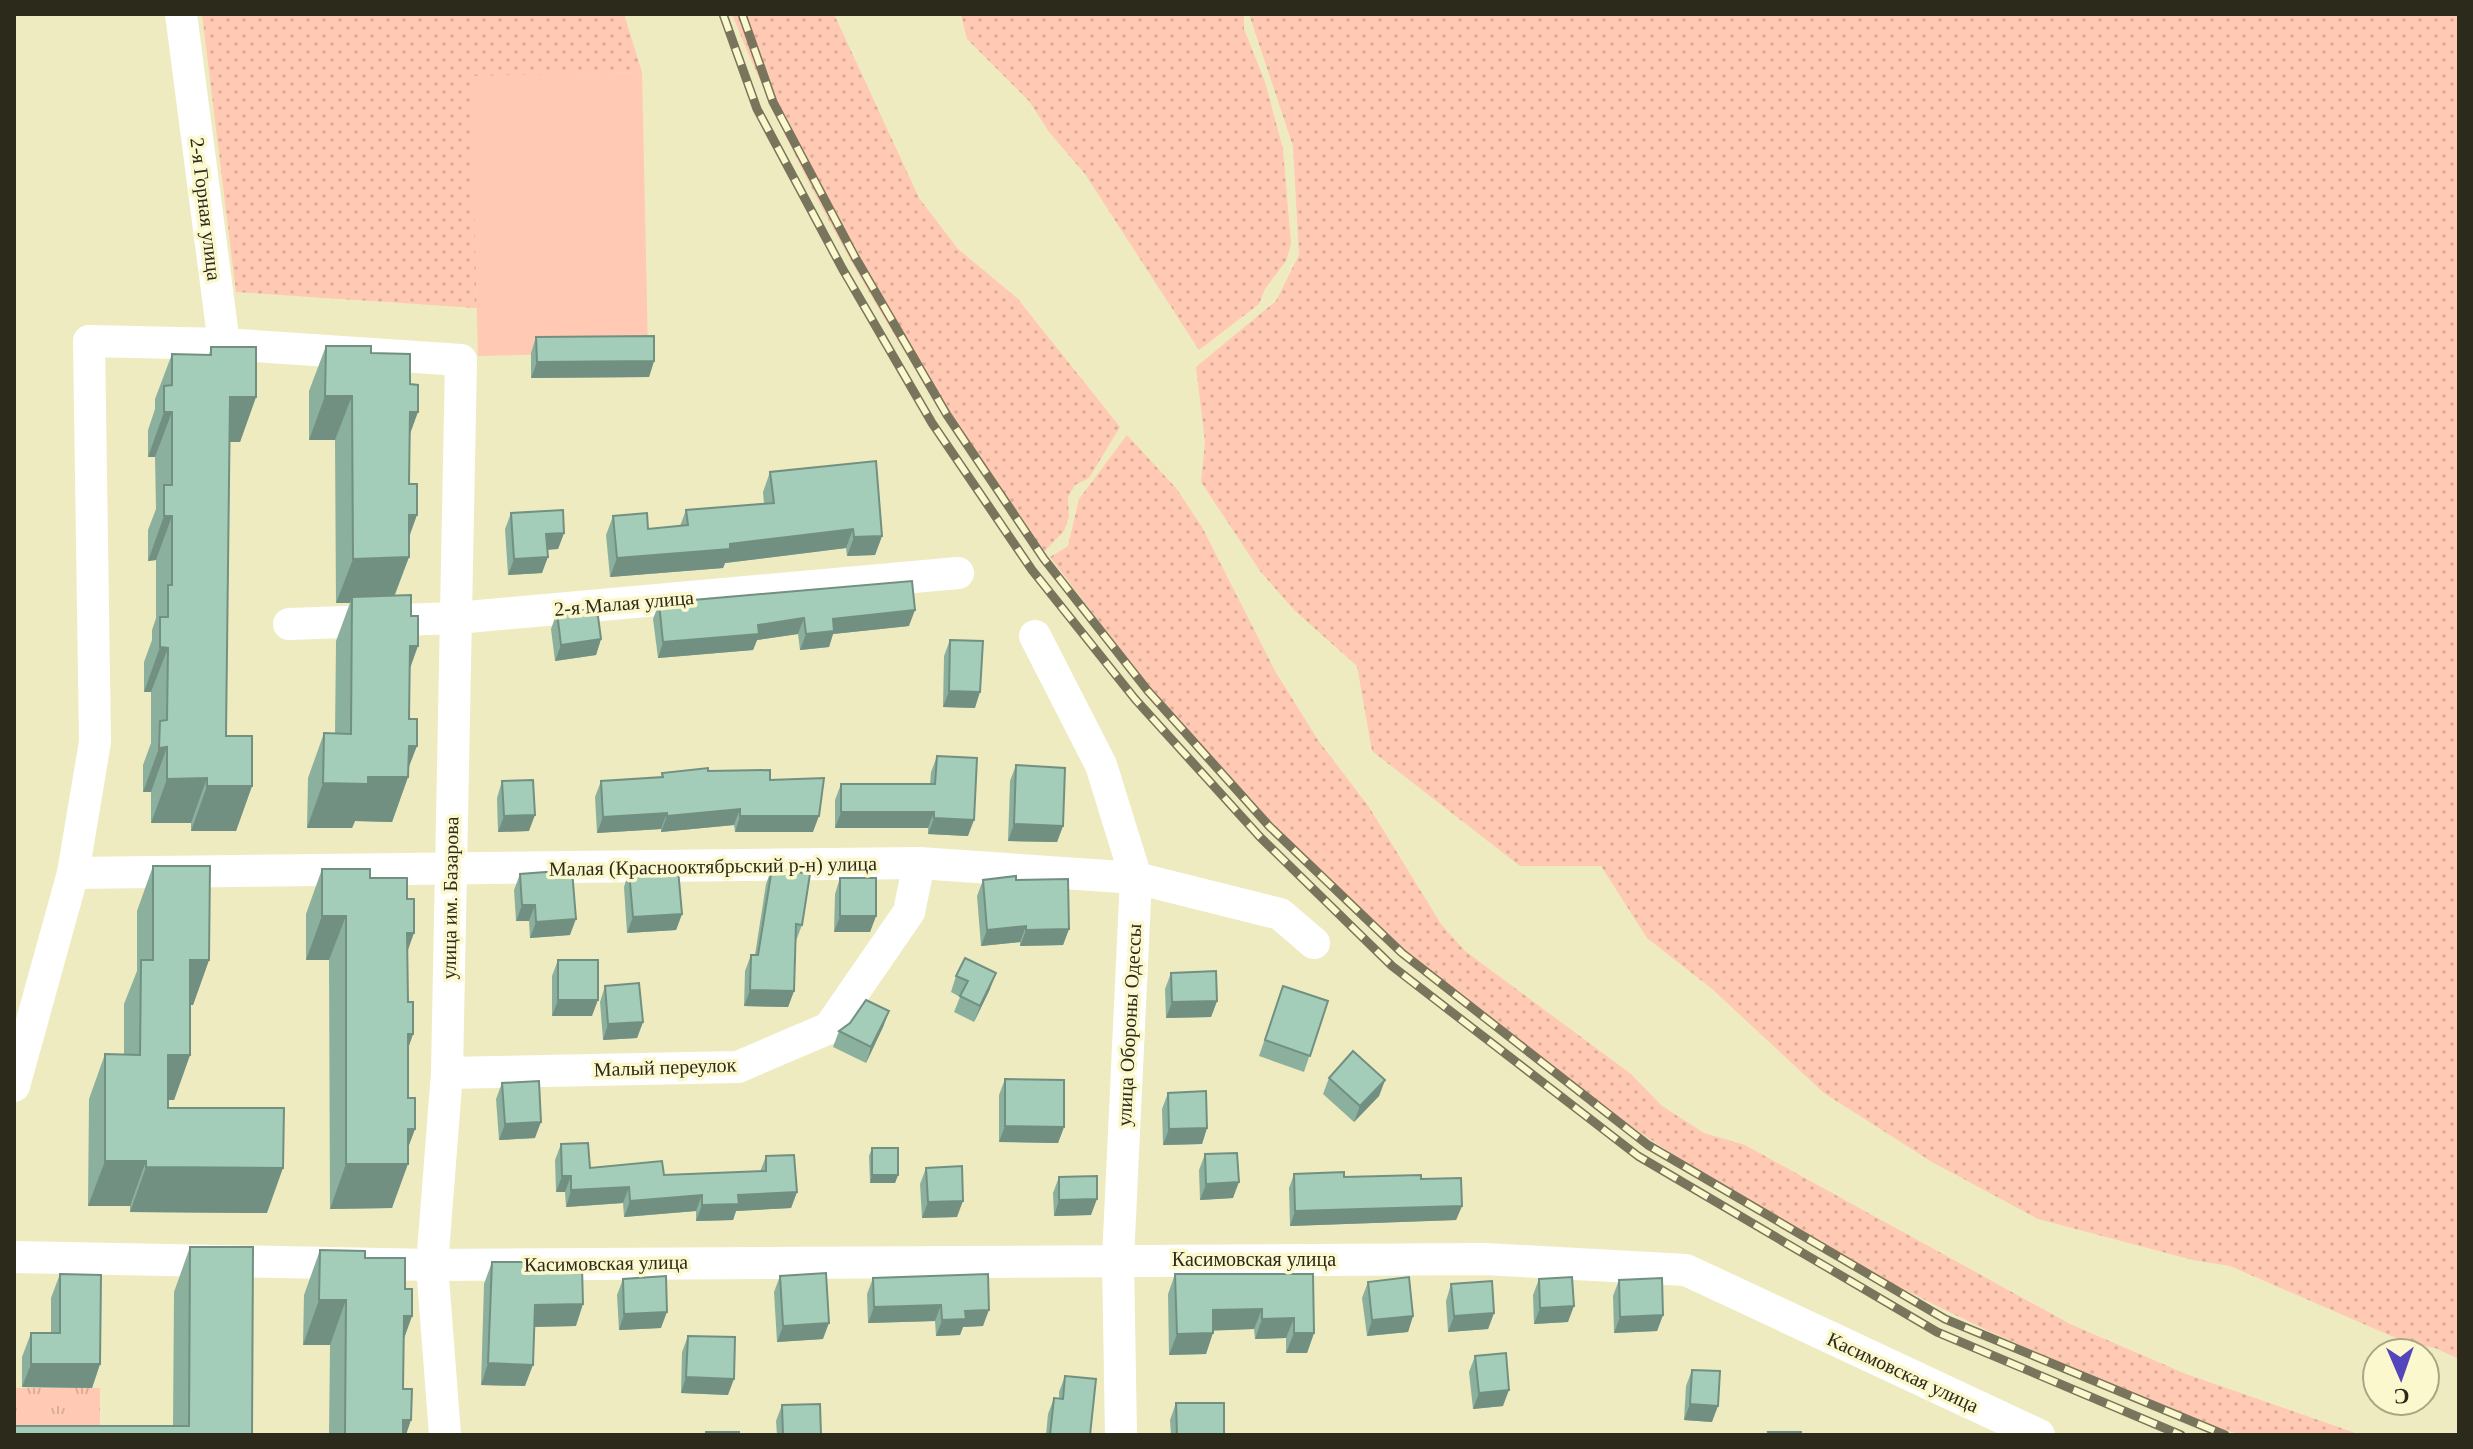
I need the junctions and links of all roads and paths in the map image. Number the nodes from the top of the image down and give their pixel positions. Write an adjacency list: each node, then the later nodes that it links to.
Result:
1 (181, 14): 2 (street, 2-я Горная улица)
2 (224, 344): 4 (street, улица им. Базарова); 9 (street)
3 (958, 573): 4 (street, 2-я Малая улица)
4 (456, 618): 5 (street, 2-я Малая улица); 8 (street, улица им. Базарова)
5 (289, 624)
6 (1035, 636): 10 (street, улица Обороны Одессы)
7 (919, 863): 8 (street, Малая (Краснооктябрьский р-н) улица); 10 (street, Малая (Краснооктябрьский р-н) улица); 12 (street, Малый переулок)
8 (451, 869): 9 (street, Малая (Краснооктябрьский р-н) улица); 12 (street, улица им. Базарова)
9 (73, 873): 13 (street)
10 (1136, 878): 11 (street, Малая (Краснооктябрьский р-н) улица); 15 (street, улица Обороны Одессы)
11 (1314, 943)
12 (447, 1073): 16 (street, улица им. Базарова)
13 (14, 1086)
14 (14, 1257): 16 (street, Касимовская улица)
15 (1118, 1259): 16 (street, Касимовская улица); 18 (street, улица Обороны Одессы); 19 (street, Касимовская улица)
16 (432, 1265): 17 (street, улица им. Базарова)
17 (445, 1435)
18 (1121, 1435)
19 (2039, 1435)

